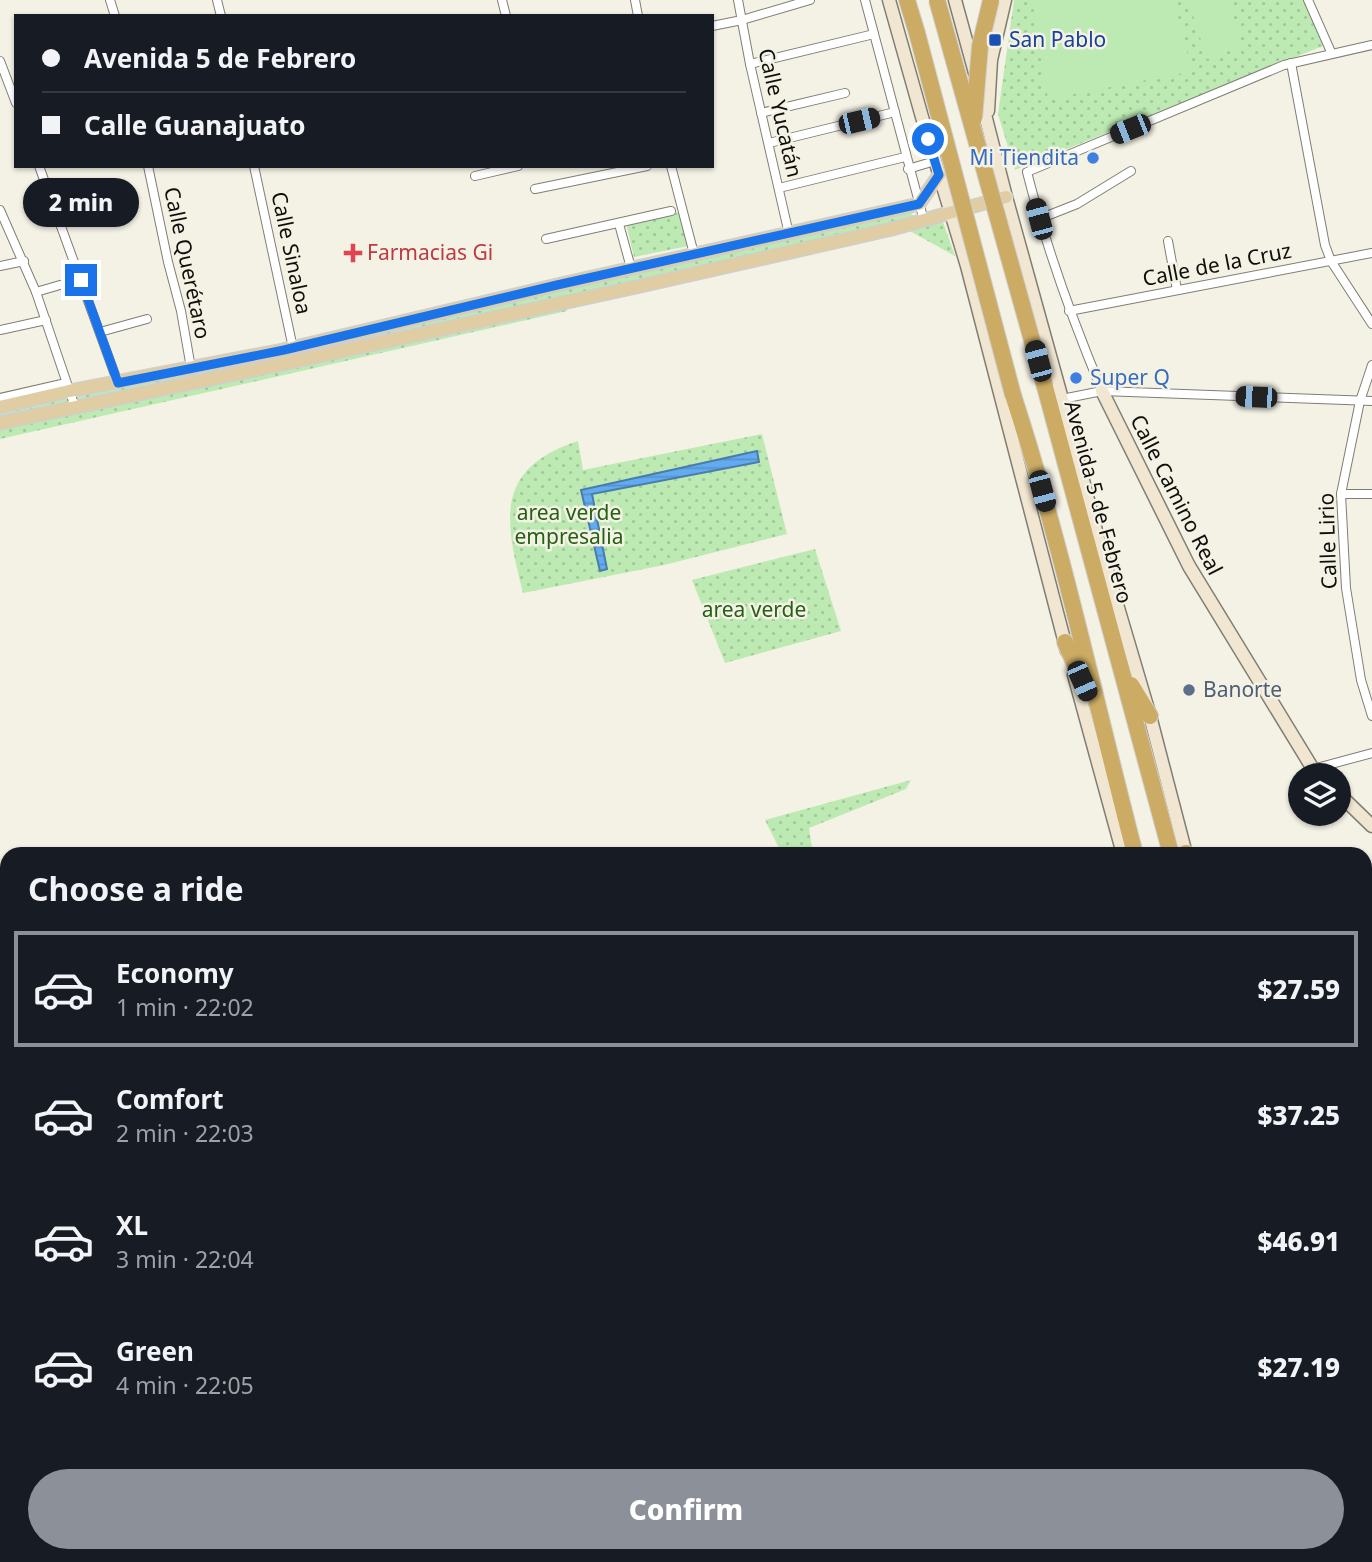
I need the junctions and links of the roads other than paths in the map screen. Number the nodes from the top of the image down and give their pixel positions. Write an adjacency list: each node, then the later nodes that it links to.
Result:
1 (738, 0): 11 (street, Calle Yucatán)
2 (810, 0): 11 (street)
3 (865, 0): 13 (street)
4 (889, 0): 26 (main road)
5 (907, 0): 86 (highway, bridge)
6 (937, 0): 23 (highway, Avenida 5 de Febrero, bridge)
7 (955, 0): 23 (main road, Avenida 5 de Febrero)
8 (991, 0): 23 (highway, bridge)
9 (1004, 0): 23 (main road)
10 (1308, 0): 15 (street)
11 (742, 20): 12 (street); 18 (street, Calle Yucatán)
12 (714, 26)
13 (874, 34): 18 (street); 21 (street)
14 (1372, 45): 15 (street)
15 (1331, 52): 17 (street)
16 (0, 61): 20 (street)
17 (1291, 63): 44 (street, Calle Camino Real); 53 (street)
18 (750, 64): 22 (street, Calle Yucatán)
19 (845, 93): 22 (street)
20 (14, 98)
21 (895, 112): 24 (street); 25 (street)
22 (761, 113): 24 (street, Calle Yucatán)
23 (981, 124): 39 (main road, Avenida 5 de Febrero); 81 (highway, Avenida 5 de Febrero, bridge)
24 (769, 143): 37 (street, Calle Yucatán)
25 (905, 157): 33 (street); 37 (street)
26 (935, 161): 33 (street); 35 (main road)
27 (40, 168): 64 (street)
28 (148, 168): 67 (street, Calle Querétaro)
29 (254, 168): 65 (street, Calle Sinaloa)
30 (509, 168): 36 (street)
31 (638, 168): 38 (street)
32 (672, 168): 51 (street)
33 (908, 169): 40 (street)
34 (1131, 171): 44 (street)
35 (939, 175): 40 (main road); 43 (main road)
36 (475, 176)
37 (779, 188): 47 (street, Calle Yucatán)
38 (535, 190)
39 (1006, 197): 43 (main road); 72 (main road, Avenida 5 de Febrero)
40 (919, 204): 45 (street); 47 (main road)
41 (0, 210): 52 (street)
42 (671, 211): 46 (street)
43 (950, 212): 45 (main road); 80 (main road)
44 (1039, 219): 59 (street, Calle Camino Real)
45 (923, 220): 76 (main road)
46 (619, 224): 48 (street); 55 (street)
47 (789, 234): 51 (main road)
48 (546, 239)
49 (1168, 241): 57 (street)
50 (1372, 253): 53 (street, Calle de la Cruz)
51 (694, 254): 55 (main road)
52 (24, 261): 54 (street); 58 (street)
53 (1331, 261): 57 (street, Calle de la Cruz); 62 (street)
54 (0, 266)
55 (631, 268): 65 (main road)
56 (60, 285): 58 (street)
57 (1177, 290): 59 (street, Calle de la Cruz)
58 (36, 292): 61 (street)
59 (1069, 311): 70 (street, Calle Camino Real)
60 (147, 319): 64 (street)
61 (46, 320): 63 (street); 69 (street)
62 (1372, 324)
63 (0, 330)
64 (100, 332): 68 (street)
65 (293, 348): 67 (main road)
66 (1372, 365): 73 (street, Calle Lirio)
67 (191, 368): 68 (main road)
68 (118, 383): 69 (main road)
69 (68, 387): 71 (street); 75 (main road); 76 (street)
70 (1102, 391): 72 (street); 73 (street); 88 (main road, Calle Camino Real)
71 (0, 398)
72 (1062, 400): 84 (main road, Avenida 5 de Febrero)
73 (1360, 401): 74 (street); 78 (street, Calle Lirio)
74 (1372, 401)
75 (0, 407)
76 (75, 407): 77 (main road)
77 (0, 423)
78 (1342, 494): 79 (street); 83 (street, Calle Lirio)
79 (1372, 494)
80 (1065, 642): 86 (highway); 92 (main road)
81 (1121, 670): 84 (highway); 94 (highway, Avenida 5 de Febrero)
82 (1372, 677): 83 (street)
83 (1361, 680): 85 (street, Calle Lirio)
84 (1150, 716): 95 (main road, Avenida 5 de Febrero)
85 (1372, 716)
86 (1100, 720): 93 (highway)
87 (1372, 753): 89 (street)
88 (1310, 763)
89 (1343, 763)
90 (1351, 806): 91 (main road)
91 (1372, 826)
92 (1121, 847)
93 (1133, 847)
94 (1180, 847)
95 (1180, 847)

